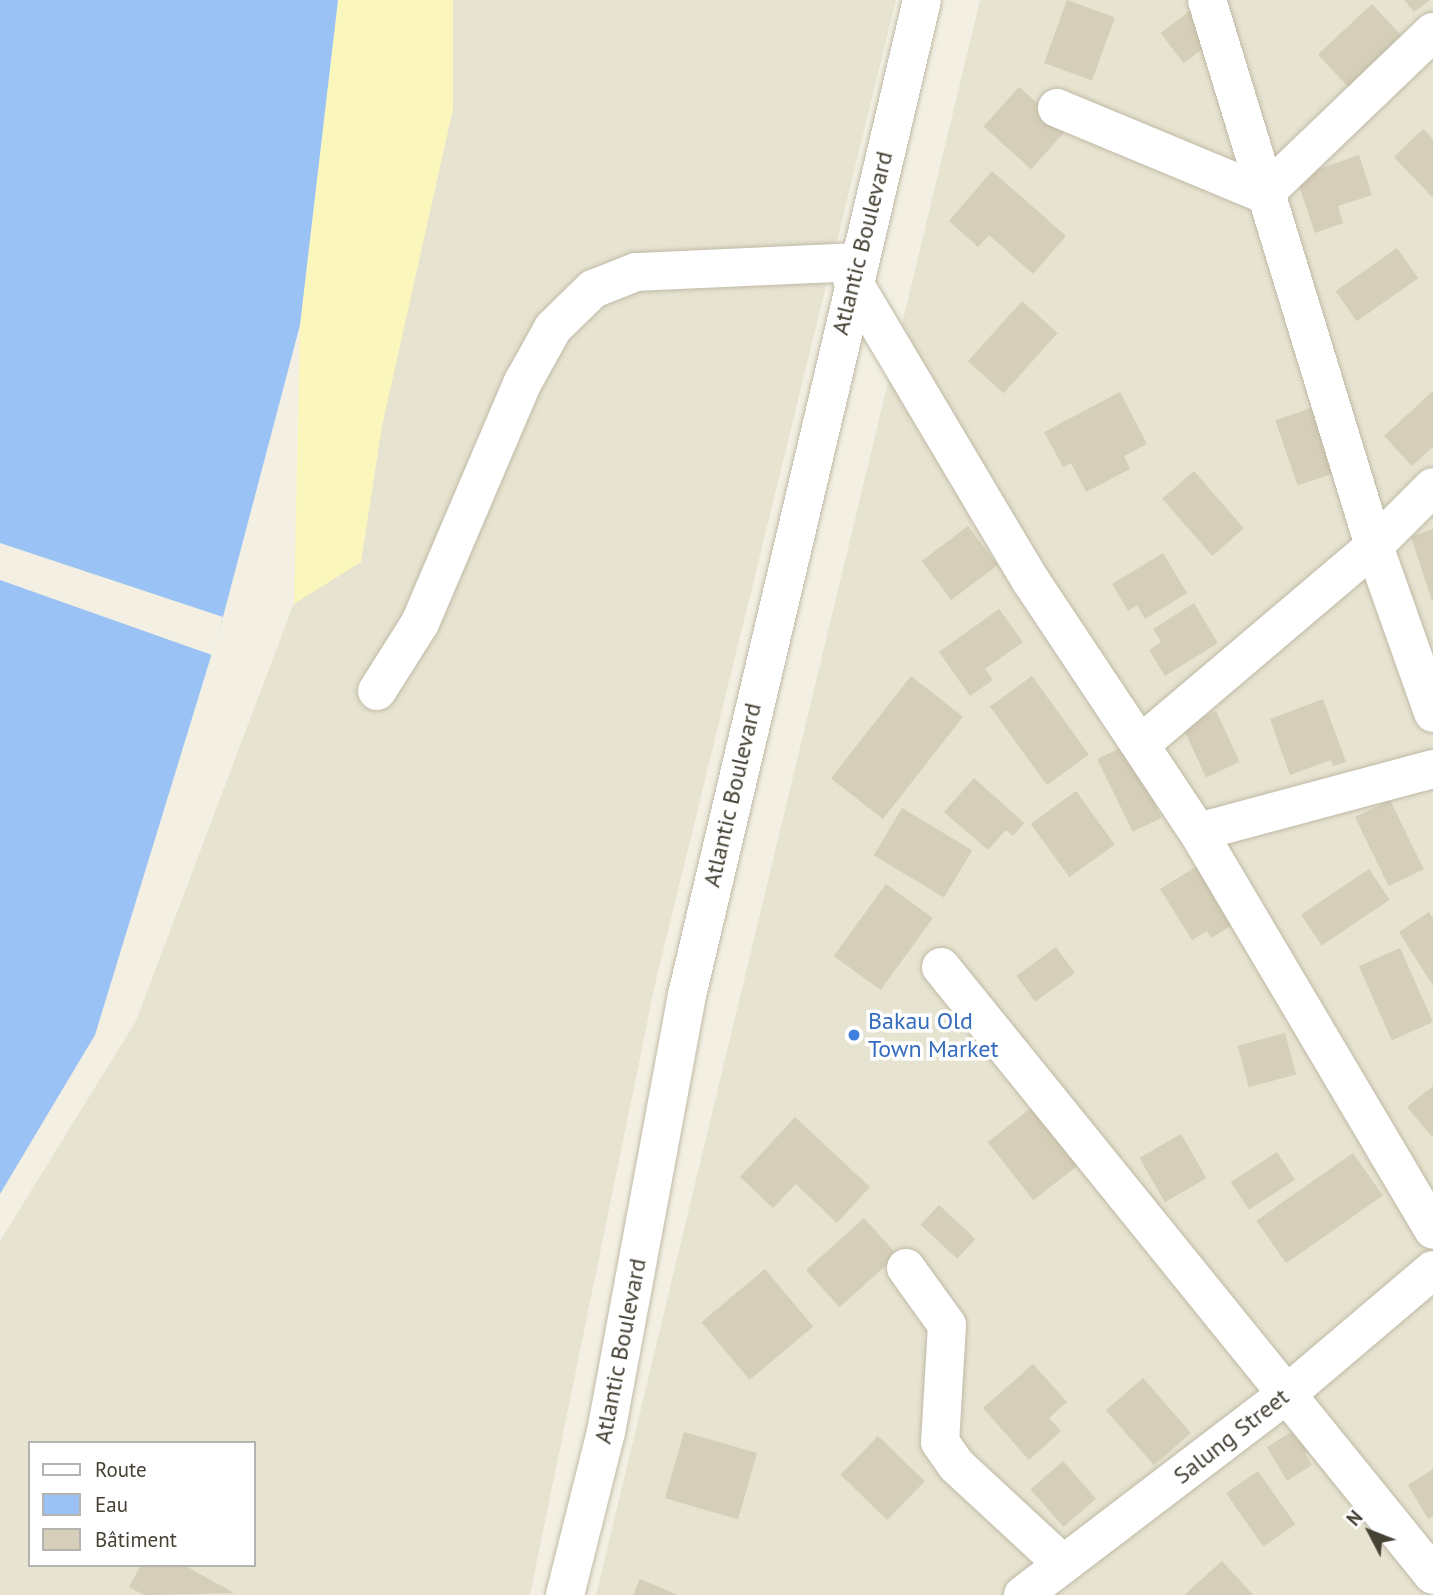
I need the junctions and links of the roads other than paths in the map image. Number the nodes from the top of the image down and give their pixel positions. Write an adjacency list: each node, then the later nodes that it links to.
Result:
1 (922, 0): 6 (street, Atlantic Boulevard)
2 (1207, 0): 5 (street)
3 (1433, 32): 5 (street)
4 (1057, 108): 5 (street)
5 (1264, 194): 8 (street)
6 (854, 271): 9 (street); 11 (street); 21 (street, Atlantic Boulevard)
7 (1433, 487): 8 (street)
8 (1374, 546): 10 (street); 11 (street)
9 (377, 691)
10 (1433, 713)
11 (1142, 743): 13 (street)
12 (1433, 769): 13 (street)
13 (1198, 832): 15 (street)
14 (941, 967): 18 (street)
15 (1433, 1230)
16 (906, 1268): 19 (street)
17 (1433, 1270): 18 (street, Salung Street)
18 (1288, 1393): 19 (street, Salung Street); 20 (street)
19 (1063, 1564): 22 (street, Salung Street)
20 (1433, 1575)
21 (565, 1595)
22 (1023, 1595)

